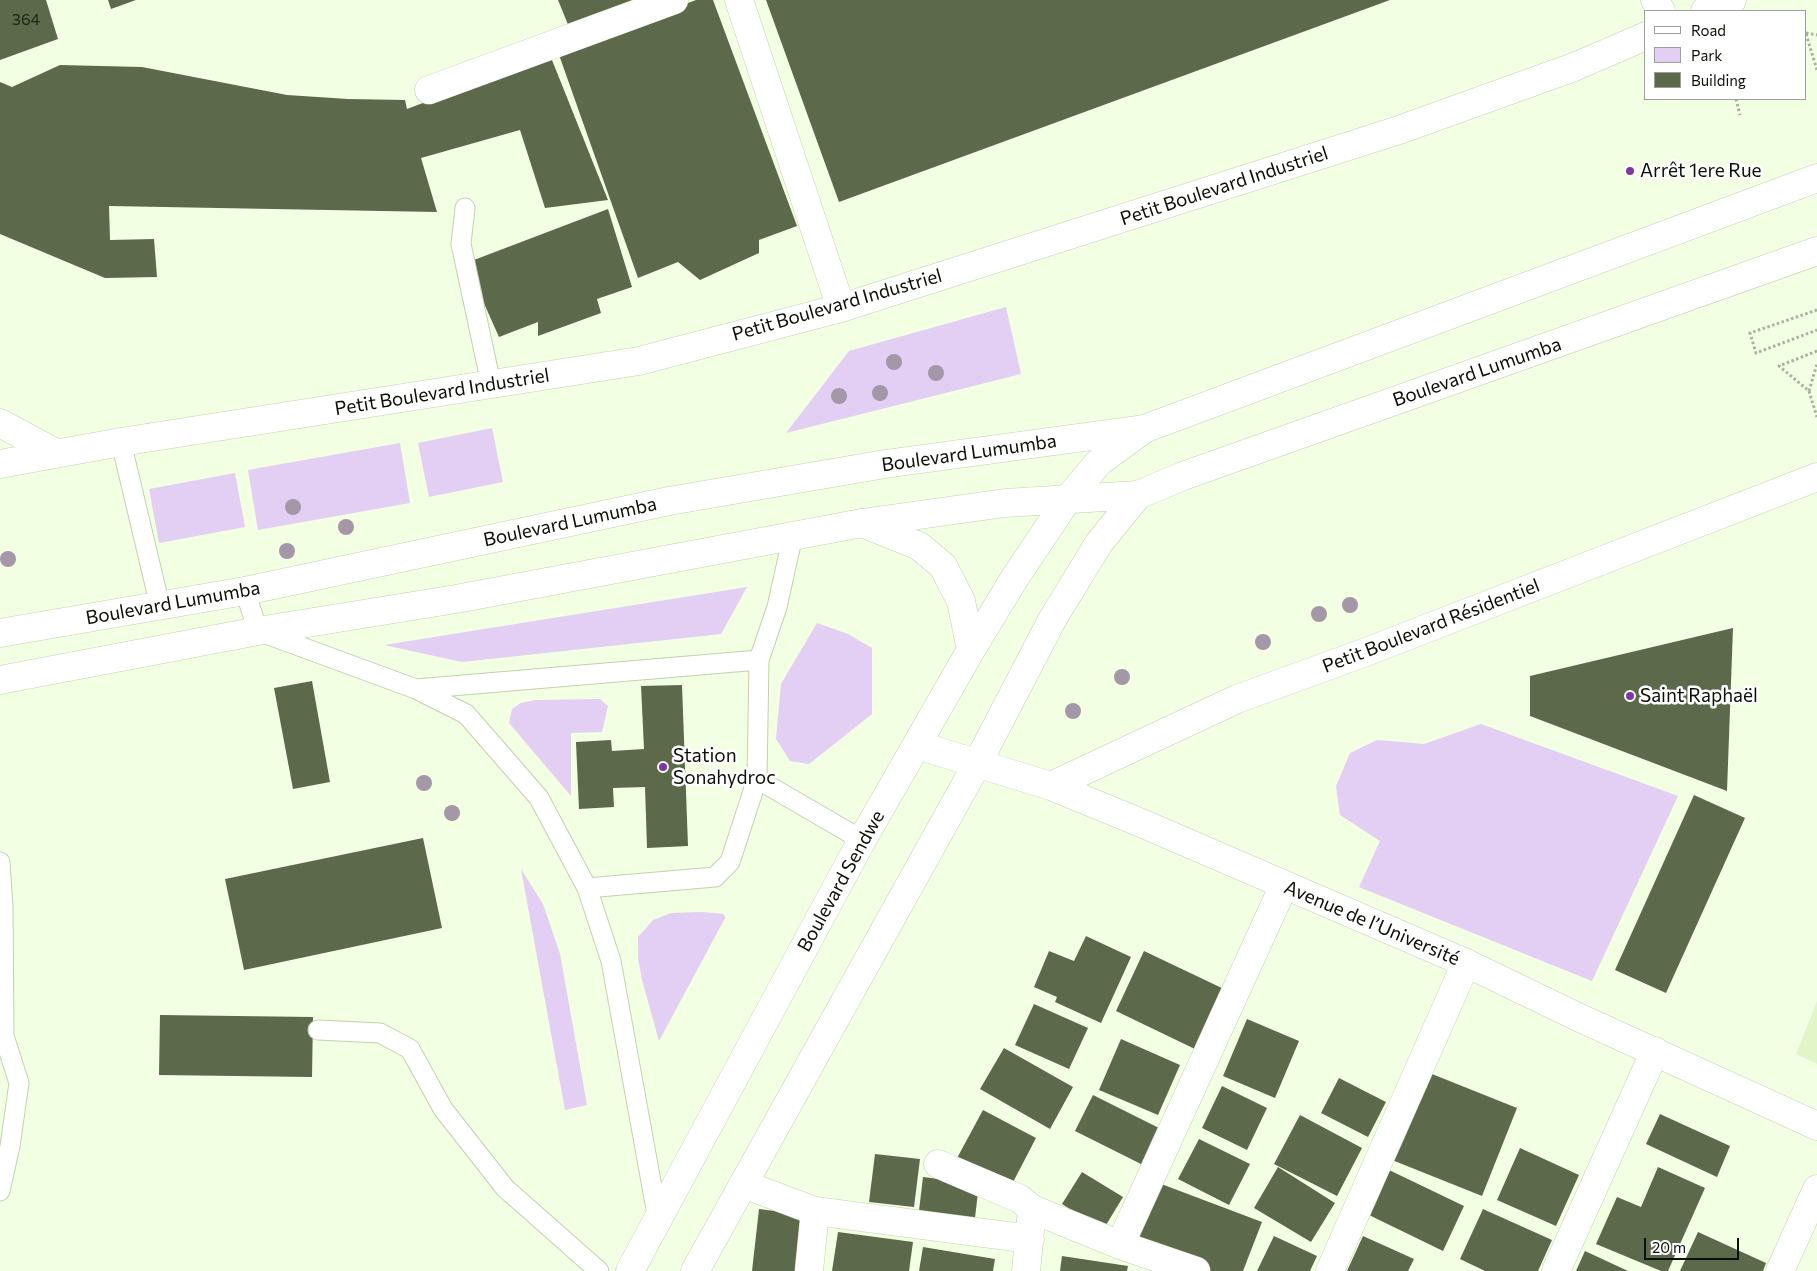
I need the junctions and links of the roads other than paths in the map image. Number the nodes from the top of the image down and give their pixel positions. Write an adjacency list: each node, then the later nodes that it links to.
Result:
1 (674, 0): 6 (main road)
2 (739, 0): 10 (main road)
3 (1732, 0): 4 (main road)
4 (1707, 10)
5 (1644, 37): 10 (main road, Petit Boulevard Industriel)
6 (429, 90)
7 (1817, 178): 13 (main road, Boulevard Lumumba)
8 (465, 208): 11 (lane)
9 (1817, 251): 18 (main road, Boulevard Lumumba)
10 (841, 308): 11 (main road, Petit Boulevard Industriel)
11 (491, 384): 14 (main road, Petit Boulevard Industriel)
12 (0, 423): 15 (main road)
13 (1144, 429): 19 (main road, Boulevard Lumumba); 22 (main road, Boulevard Lumumba)
14 (121, 442): 15 (main road, Petit Boulevard Industriel); 23 (lane)
15 (56, 453): 16 (main road, Petit Boulevard Industriel)
16 (0, 464)
17 (1817, 477): 33 (main road, Petit Boulevard Résidentiel)
18 (1138, 495): 19 (main road, Boulevard Lumumba); 31 (main road, Boulevard Lumumba)
19 (1068, 500): 20 (main road, Boulevard Lumumba); 26 (main road, Boulevard Sendwe)
20 (862, 523): 21 (main road, Boulevard Lumumba); 26 (main road)
21 (793, 535): 24 (main road, Boulevard Lumumba); 27 (lane)
22 (245, 590): 23 (main road, Boulevard Lumumba); 24 (lane)
23 (160, 606): 25 (main road, Boulevard Lumumba)
24 (258, 630): 28 (main road, Boulevard Lumumba); 29 (lane)
25 (0, 633)
26 (971, 650): 30 (main road, Boulevard Sendwe)
27 (759, 660): 29 (lane); 32 (lane)
28 (0, 680)
29 (416, 689): 37 (lane)
30 (917, 745): 31 (main road, Avenue de l’Université); 34 (main road, Boulevard Sendwe)
31 (977, 764): 33 (main road, Avenue de l’Université); 44 (main road)
32 (757, 779): 34 (lane); 37 (lane)
33 (1051, 786): 36 (main road, Avenue de l’Université)
34 (862, 840): 49 (main road, Boulevard Sendwe)
35 (0, 862): 40 (lane)
36 (1284, 885): 38 (main road, Avenue de l’Université); 51 (main road)
37 (588, 888): 49 (lane)
38 (1466, 963): 41 (main road, Avenue de l’Université); 58 (main road)
39 (318, 1030): 52 (lane)
40 (2, 1037): 46 (lane)
41 (1655, 1051): 42 (main road, Avenue de l’Université); 59 (main road)
42 (1817, 1126)
43 (938, 1164): 47 (main road)
44 (743, 1184): 48 (main road); 54 (main road)
45 (1817, 1189): 60 (main road)
46 (0, 1191)
47 (1032, 1209): 50 (main road); 51 (main road)
48 (815, 1211): 50 (main road); 55 (main road)
49 (658, 1220): 53 (main road, Boulevard Sendwe)
50 (1030, 1239): 56 (main road)
51 (1120, 1245): 57 (main road)
52 (599, 1271)
53 (630, 1271)
54 (695, 1271)
55 (809, 1271)
56 (1026, 1271)
57 (1196, 1271)
58 (1330, 1271)
59 (1556, 1271)
60 (1780, 1271)

